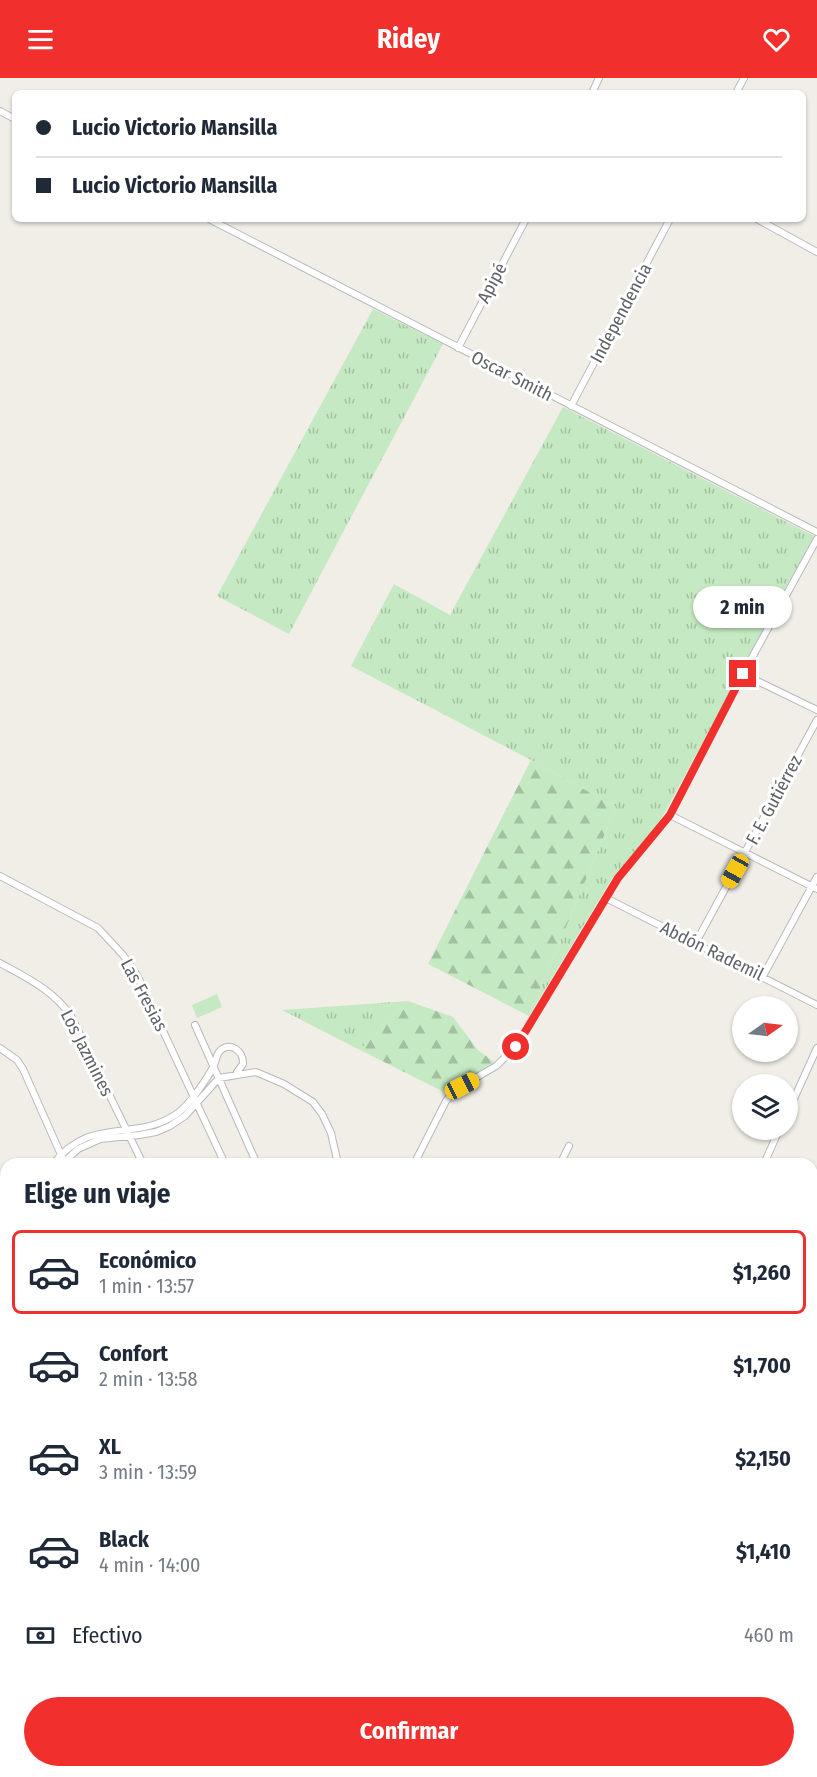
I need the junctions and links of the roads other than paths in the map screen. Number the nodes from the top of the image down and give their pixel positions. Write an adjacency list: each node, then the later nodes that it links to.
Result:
1 (214, 222): 6 (street, Oscar Smith)
2 (524, 222): 6 (street, Apipé)
3 (668, 222): 7 (street, Independencia)
4 (762, 222): 5 (street)
5 (817, 252)
6 (458, 348): 7 (street, Oscar Smith)
7 (571, 406): 8 (street, Oscar Smith)
8 (817, 532)
9 (817, 539): 10 (street)
10 (743, 674): 11 (street); 13 (street)
11 (817, 710)
12 (817, 720): 14 (street, F. E. Gutiérrez)
13 (670, 815): 14 (street); 18 (street)
14 (745, 853): 17 (street); 19 (street, F. E. Gutiérrez)
15 (0, 876): 30 (street, Las Fresias)
16 (817, 877): 17 (street)
17 (814, 888): 21 (street)
18 (606, 897): 19 (street, Abdón Rademil); 43 (street)
19 (695, 944): 21 (street, Abdón Rademil)
20 (0, 963): 32 (street, Los Jazmines)
21 (764, 976): 22 (street, Abdón Rademil)
22 (817, 1005)
23 (195, 1025): 26 (street, Las Fresias)
24 (0, 1048): 35 (street)
25 (817, 1048): 29 (street)
26 (215, 1063): 27 (street); 27 (street); 28 (street, Las Fresias); 30 (street)
27 (232, 1074): 28 (street); 42 (street)
28 (219, 1078): 31 (street); 41 (street, Las Fresias)
29 (798, 1090)
30 (194, 1095): 31 (street, Las Fresias); 32 (street)
31 (197, 1104): 32 (street); 40 (street, Las Fresias)
32 (128, 1133): 35 (street); 38 (street); 39 (street, Los Jazmines)
33 (775, 1140): 45 (street)
34 (569, 1146): 44 (street)
35 (61, 1154): 36 (street); 37 (street)
36 (58, 1158)
37 (62, 1158)
38 (69, 1158)
39 (140, 1158)
40 (222, 1158)
41 (254, 1158)
42 (337, 1158)
43 (417, 1158)
44 (563, 1158)
45 (767, 1158)

